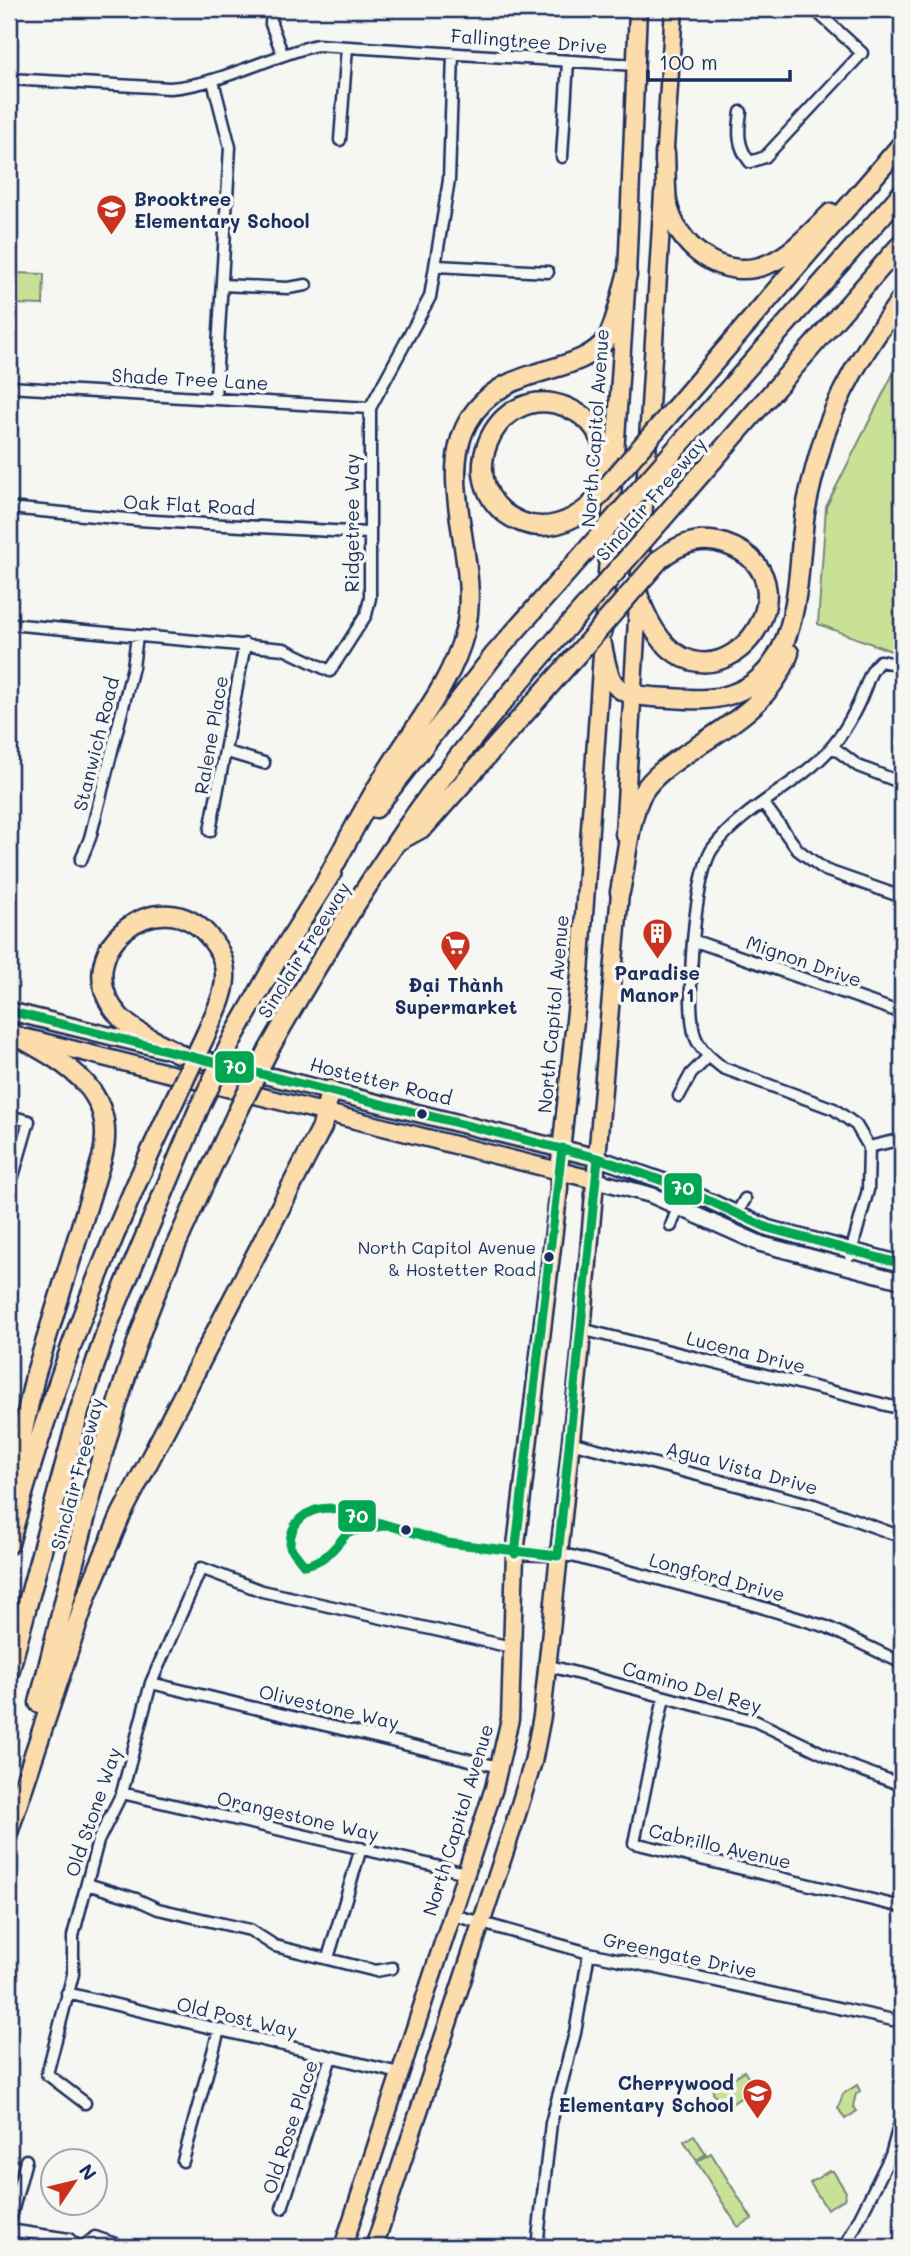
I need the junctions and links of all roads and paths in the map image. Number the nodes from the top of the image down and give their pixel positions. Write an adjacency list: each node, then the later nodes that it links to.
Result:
1 (272, 9): 6 (street)
2 (638, 9): 9 (main road, North Capitol Avenue)
3 (674, 9): 15 (main road)
4 (814, 9): 12 (street)
5 (347, 47): 6 (street, Fallingtree Drive); 7 (street, Fallingtree Drive); 13 (street)
6 (282, 53): 11 (street, Fallingtree Drive)
7 (453, 54): 8 (street, Fallingtree Drive); 19 (street, Ridgetree Way)
8 (568, 61): 9 (street, Fallingtree Drive); 16 (street)
9 (635, 65): 21 (main road, North Capitol Avenue)
10 (9, 79): 11 (street, Fallingtree Drive)
11 (213, 80): 22 (street)
12 (741, 112)
13 (340, 140)
14 (898, 148): 15 (highway); 28 (highway, bridge)
15 (665, 153): 32 (main road)
16 (562, 157)
17 (902, 193): 47 (highway, Sinclair Freeway, bridge)
18 (902, 243): 45 (highway, Sinclair Freeway, bridge)
19 (437, 266): 20 (street); 27 (street, Ridgetree Way)
20 (548, 272)
21 (627, 275): 28 (main road, North Capitol Avenue); 47 (highway)
22 (222, 285): 23 (street); 26 (street)
23 (306, 285)
24 (902, 298): 31 (highway)
25 (9, 387): 26 (street, Shade Tree Lane)
26 (215, 398): 27 (street, Shade Tree Lane)
27 (370, 408): 30 (street, Ridgetree Way)
28 (611, 492): 36 (main road, North Capitol Avenue)
29 (9, 508): 30 (street, Oak Flat Road)
30 (368, 533): 35 (street, Ridgetree Way)
31 (796, 595): 38 (highway); 48 (highway)
32 (639, 597): 38 (main road); 45 (highway, bridge)
33 (9, 624): 34 (street, Ridgetree Way)
34 (137, 636): 35 (street, Ridgetree Way); 46 (street, Stanwich Road)
35 (245, 644): 40 (street, Ralene Place)
36 (602, 645): 38 (highway); 62 (main road, North Capitol Avenue)
37 (902, 665): 39 (street)
38 (633, 696): 48 (main road)
39 (832, 747): 42 (street); 43 (street)
40 (227, 752): 41 (street); 44 (street, Ralene Place)
41 (264, 763)
42 (902, 783)
43 (764, 804): 49 (street); 50 (street)
44 (210, 831)
45 (397, 841): 92 (highway, Sinclair Freeway, bridge)
46 (81, 859)
47 (326, 881): 86 (highway, Sinclair Freeway, bridge)
48 (620, 892): 63 (main road)
49 (902, 897)
50 (695, 941): 52 (street, Mignon Drive); 55 (street)
51 (9, 1011): 54 (main road, Hostetter Road)
52 (902, 1013)
53 (12, 1034): 58 (main road); 78 (highway)
54 (178, 1053): 56 (main road, Hostetter Road); 80 (highway, bridge)
55 (708, 1057): 57 (street); 61 (street)
56 (331, 1090): 58 (highway); 62 (main road, Hostetter Road)
57 (679, 1096)
58 (327, 1112): 64 (main road); 92 (highway)
59 (9, 1116): 66 (street)
60 (902, 1139): 61 (street)
61 (869, 1147): 71 (street)
62 (562, 1148): 63 (main road, Hostetter Road); 64 (main road, North Capitol Avenue)
63 (598, 1158): 65 (main road); 69 (main road, Hostetter Road)
64 (559, 1170): 65 (main road); 81 (main road, North Capitol Avenue)
65 (595, 1180): 68 (main road); 75 (main road)
66 (9, 1190)
67 (744, 1199): 69 (street)
68 (679, 1205): 70 (street); 73 (main road)
69 (736, 1215): 71 (main road, Hostetter Road)
70 (671, 1226)
71 (851, 1251): 72 (main road, Hostetter Road); 73 (street)
72 (902, 1264)
73 (847, 1267): 74 (main road)
74 (902, 1281)
75 (581, 1329): 76 (street, Lucena Drive); 77 (main road)
76 (902, 1409)
77 (570, 1442): 79 (street, Agua Vista Drive); 82 (main road)
78 (9, 1494)
79 (902, 1537)
80 (9, 1544)
81 (515, 1554): 82 (street, Longford Drive); 83 (main road, North Capitol Avenue)
82 (558, 1556): 84 (street, Longford Drive); 85 (main road)
83 (511, 1647): 87 (street, Old Stone Way); 89 (main road, North Capitol Avenue)
84 (902, 1663)
85 (546, 1665): 88 (street, Camino Del Rey); 98 (main road)
86 (9, 1673)
87 (151, 1684): 89 (street, Olivestone Way); 91 (street, Old Stone Way)
88 (664, 1697): 90 (street, Camino Del Rey); 96 (street, Cabrillo Avenue)
89 (499, 1767): 94 (main road, North Capitol Avenue)
90 (902, 1785)
91 (122, 1793): 93 (street, Orangestone Way); 95 (street, Old Stone Way)
92 (9, 1828)
93 (362, 1848): 94 (street, Orangestone Way); 100 (street)
94 (466, 1873): 97 (main road, North Capitol Avenue)
95 (87, 1884): 100 (street); 102 (street, Old Stone Way)
96 (902, 1908)
97 (453, 1915): 98 (street, Greengate Drive); 106 (main road, North Capitol Avenue)
98 (482, 1923): 99 (street, Greengate Drive); 119 (main road)
99 (589, 1952): 103 (street, Greengate Drive); 120 (street)
100 (328, 1958): 101 (street)
101 (392, 1968)
102 (67, 1993): 104 (street, Old Post Way); 107 (street, Old Stone Way)
103 (902, 2022)
104 (219, 2030): 105 (street, Old Post Way); 112 (street)
105 (331, 2057): 106 (street, Old Post Way); 113 (street, Old Rose Place)
106 (399, 2073): 118 (main road, North Capitol Avenue)
107 (85, 2103)
108 (902, 2115): 109 (street)
109 (891, 2155): 110 (street); 121 (street)
110 (902, 2157)
111 (26, 2160): 114 (street)
112 (183, 2161)
113 (282, 2208)
114 (9, 2224)
115 (9, 2230): 116 (street)
116 (80, 2247): 117 (street)
117 (124, 2247)
118 (343, 2247)
119 (374, 2247)
120 (537, 2247)
121 (845, 2247)

